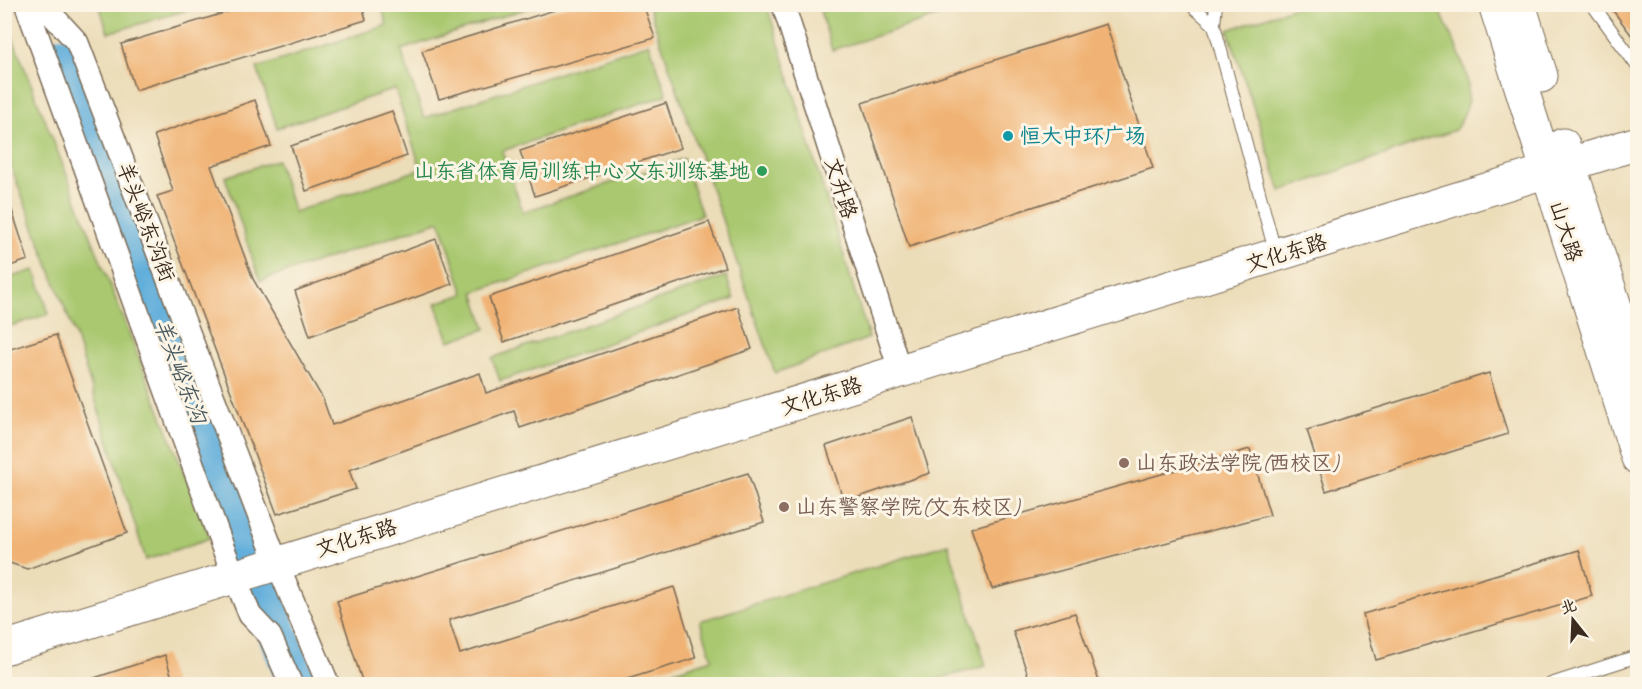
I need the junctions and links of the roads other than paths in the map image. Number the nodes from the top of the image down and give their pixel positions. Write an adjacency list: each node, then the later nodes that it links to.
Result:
1 (26, 4): 18 (street, 羊头峪东沟街)
2 (42, 4): 17 (street, 羊头峪东沟街)
3 (783, 4): 14 (street, 文升路)
4 (1190, 4): 9 (lane)
5 (1216, 4): 9 (lane)
6 (1495, 4): 12 (main road, 山大路)
7 (1519, 4): 12 (main road, 山大路)
8 (1592, 4): 10 (lane)
9 (1214, 25): 13 (lane)
10 (1638, 67)
11 (1638, 143): 12 (main road, 文化东路)
12 (1558, 167): 13 (main road, 文化东路); 15 (main road, 山大路); 16 (main road, 山大路)
13 (1276, 256): 14 (main road, 文化东路)
14 (900, 371): 17 (main road, 文化东路)
15 (1638, 378)
16 (1638, 458)
17 (277, 563): 18 (main road, 文化东路); 22 (street, 羊头峪东沟街)
18 (234, 576): 19 (main road, 文化东路); 21 (street, 羊头峪东沟街)
19 (4, 648)
20 (1638, 656): 23 (lane)
21 (291, 684)
22 (328, 684)
23 (1551, 684)

